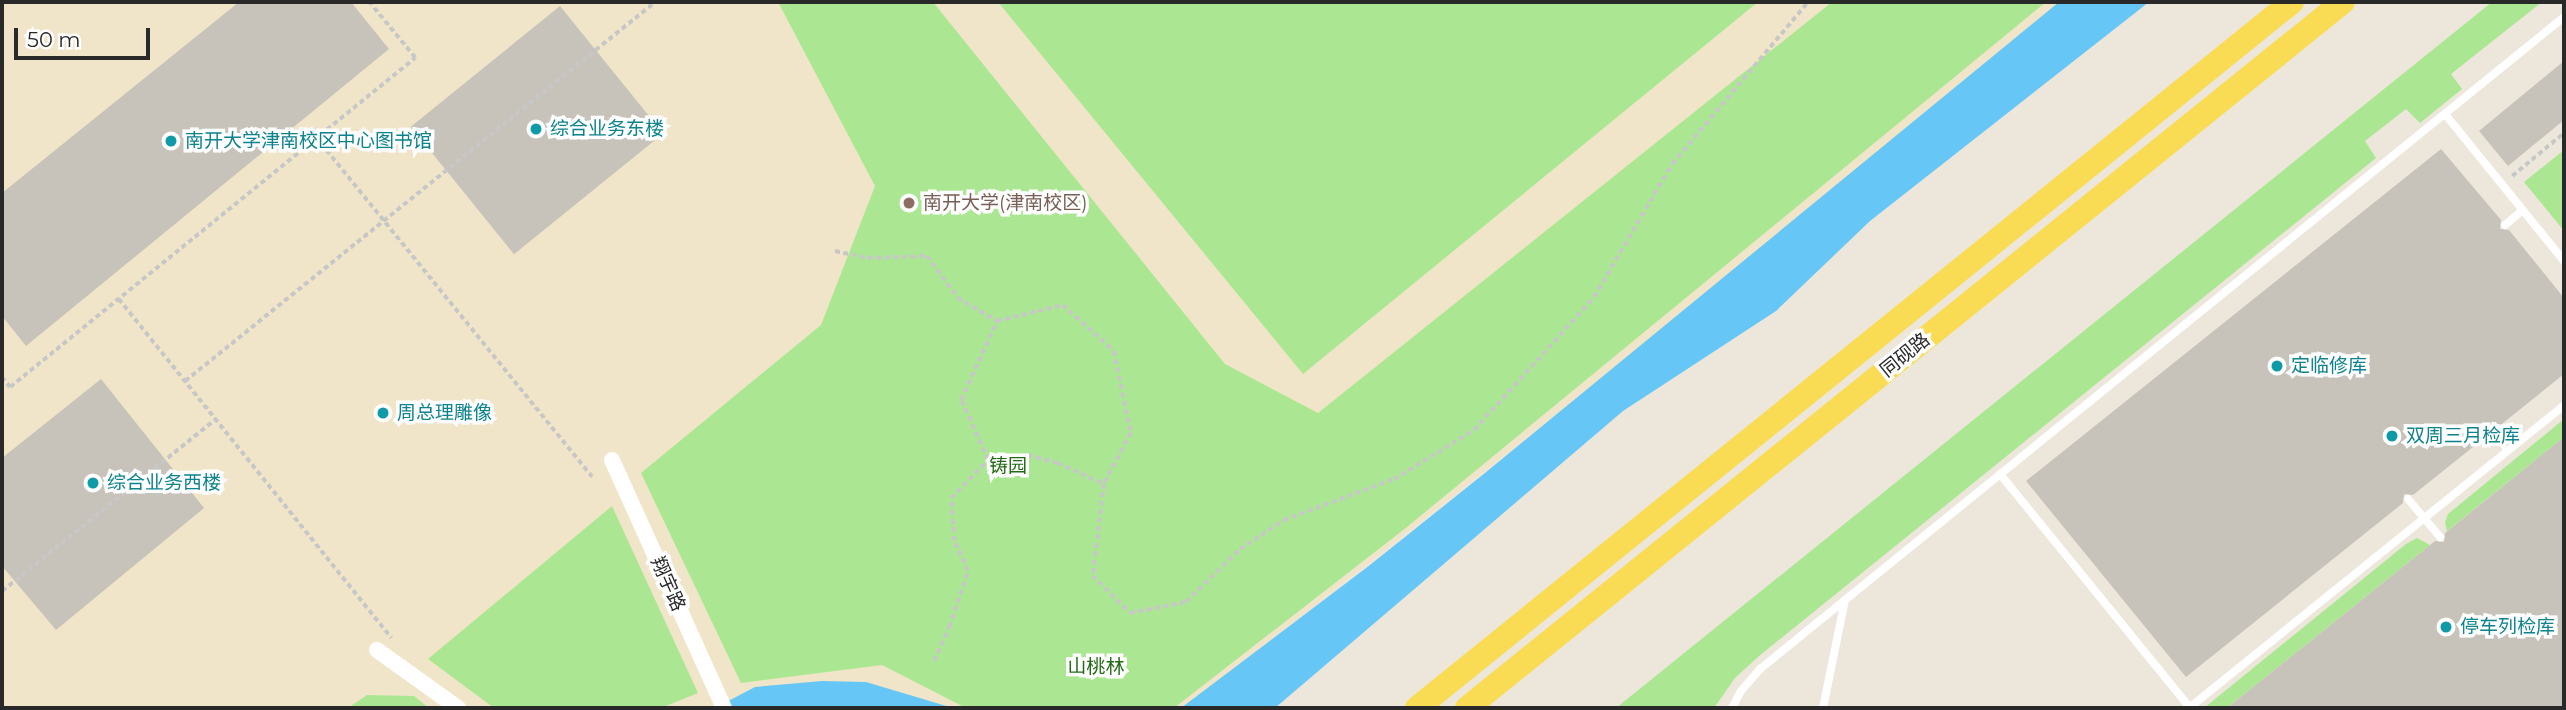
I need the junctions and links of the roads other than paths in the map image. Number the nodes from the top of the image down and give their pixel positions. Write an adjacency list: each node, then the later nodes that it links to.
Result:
1 (2292, 2): 18 (main road, 同砚路)
2 (2343, 2): 19 (main road, 同砚路)
3 (2564, 17): 4 (lane)
4 (2445, 114): 5 (lane); 10 (lane)
5 (2523, 210): 6 (lane); 7 (lane)
6 (2505, 225)
7 (2564, 261)
8 (2564, 405): 12 (lane)
9 (612, 460): 17 (street, 翔宇路)
10 (2000, 474): 14 (lane); 22 (lane)
11 (2408, 499): 12 (lane)
12 (2424, 518): 13 (lane); 22 (lane)
13 (2440, 537)
14 (1845, 600): 20 (lane); 21 (lane)
15 (377, 650): 16 (street)
16 (457, 708)
17 (724, 708)
18 (1417, 708)
19 (1467, 708)
20 (1731, 708)
21 (1823, 708)
22 (2190, 708)

